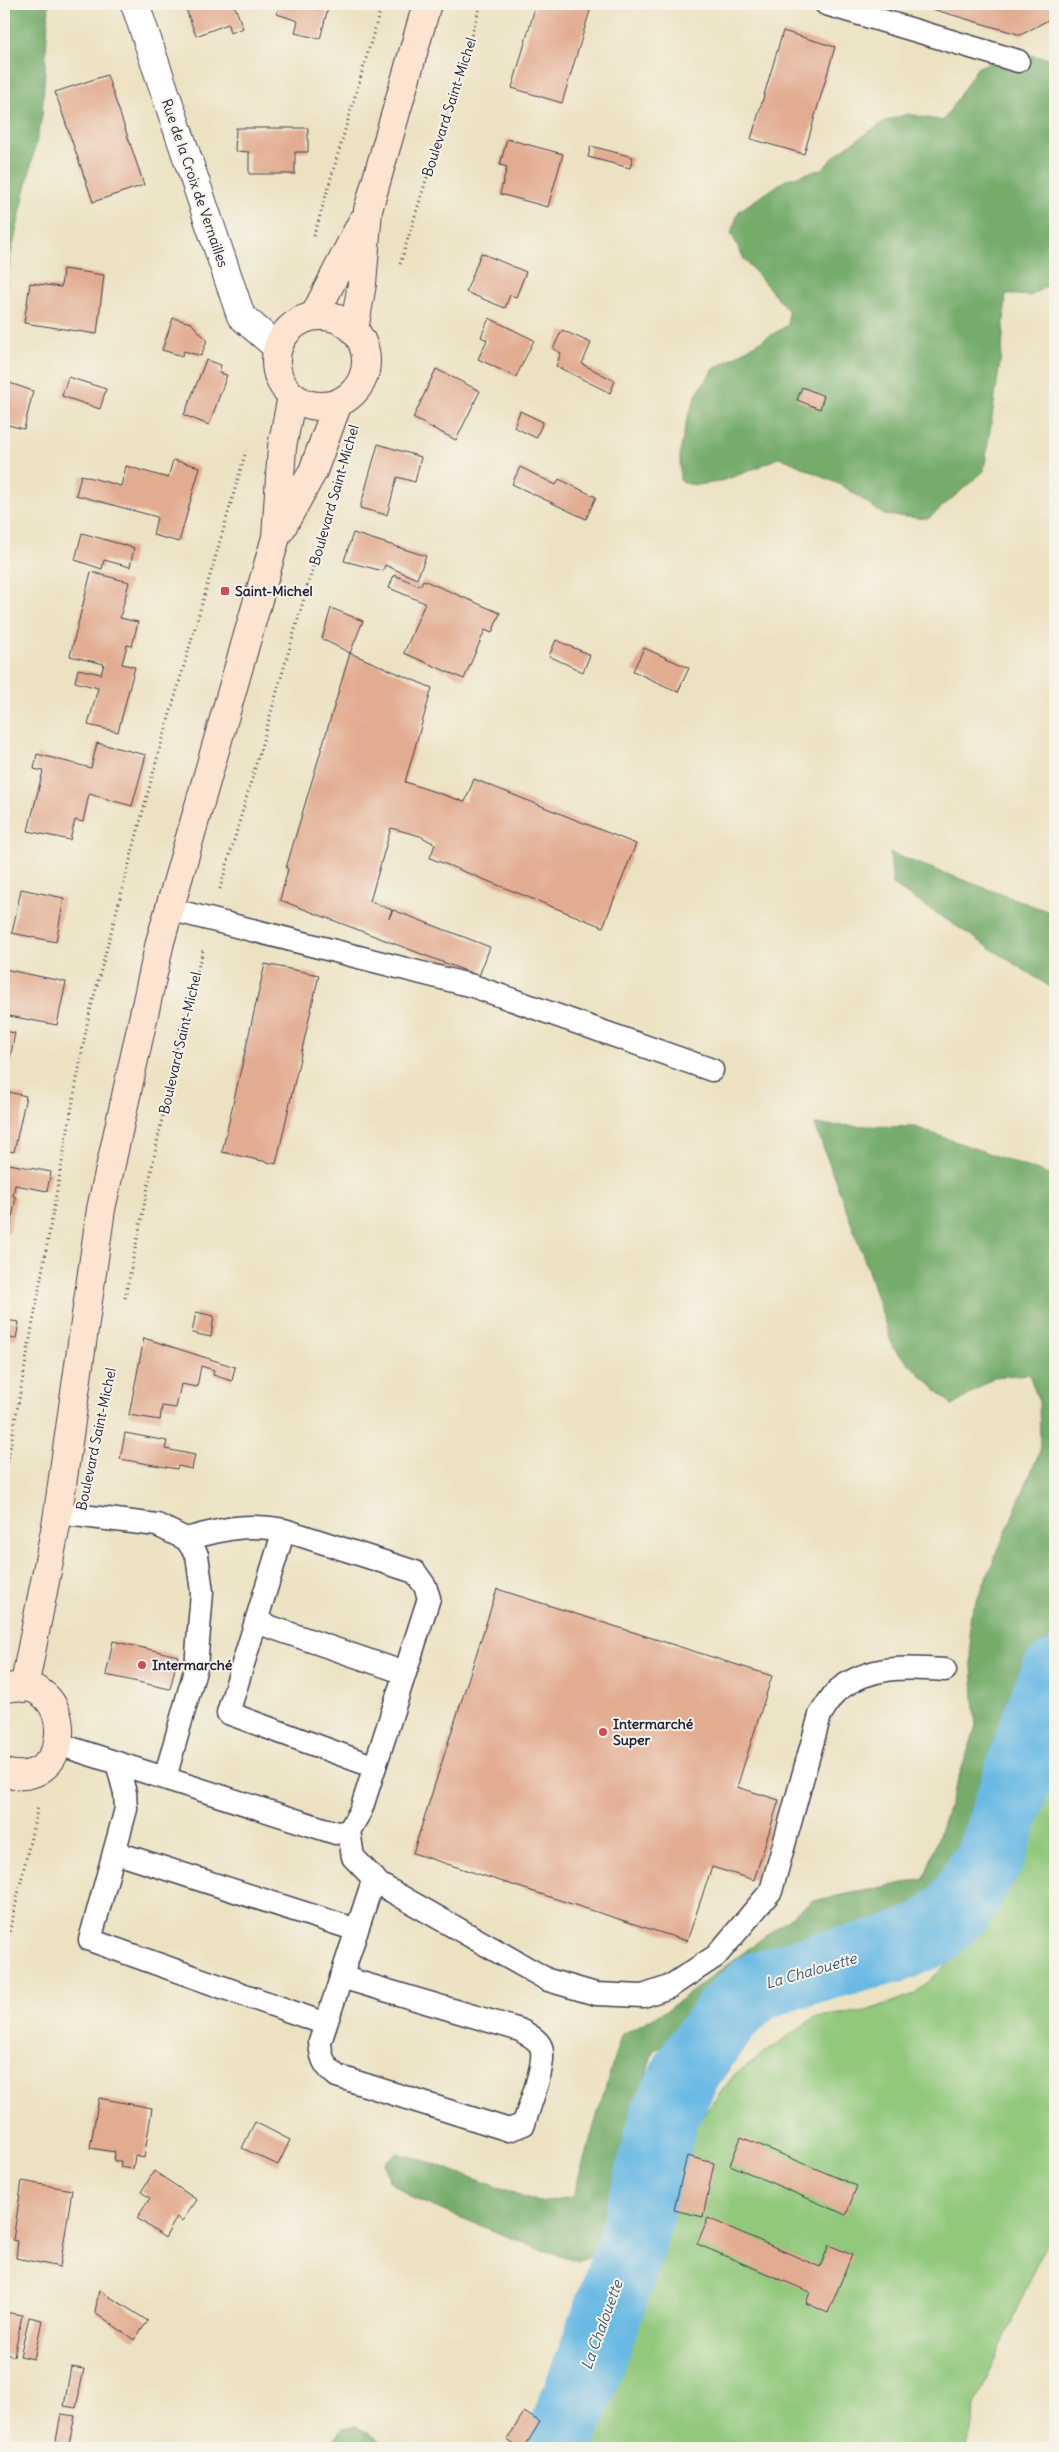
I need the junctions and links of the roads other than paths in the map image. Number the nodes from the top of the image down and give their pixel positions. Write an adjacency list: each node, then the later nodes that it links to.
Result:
1 (135, 4): 8 (street, Rue de la Croix de Vernailles)
2 (427, 4): 5 (main road)
3 (826, 4): 4 (lane)
4 (1018, 62)
5 (368, 210): 6 (main road); 7 (main road)
6 (314, 316): 7 (main road); 8 (main road)
7 (354, 330): 10 (main road)
8 (277, 347): 9 (main road)
9 (292, 396): 10 (main road); 11 (main road, Boulevard Saint-Michel)
10 (338, 403): 11 (main road, Boulevard Saint-Michel)
11 (276, 537): 12 (main road, Boulevard Saint-Michel)
12 (169, 909): 13 (lane); 14 (main road, Boulevard Saint-Michel)
13 (712, 1070)
14 (58, 1513): 16 (lane); 20 (main road, Boulevard Saint-Michel)
15 (284, 1530): 16 (lane); 17 (lane); 19 (lane)
16 (186, 1540): 25 (lane)
17 (256, 1622): 19 (lane); 23 (lane)
18 (945, 1670): 28 (lane)
19 (405, 1673): 23 (lane)
20 (14, 1688): 21 (main road)
21 (53, 1753): 22 (lane); 24 (main road)
22 (118, 1763): 25 (lane); 27 (lane)
23 (375, 1767): 26 (lane)
24 (4, 1777)
25 (165, 1778): 26 (lane)
26 (349, 1831): 28 (lane)
27 (114, 1852): 29 (lane); 31 (lane)
28 (374, 1878): 29 (lane)
29 (357, 1930): 30 (lane)
30 (342, 1977): 31 (lane); 31 (lane)
31 (326, 2024)

